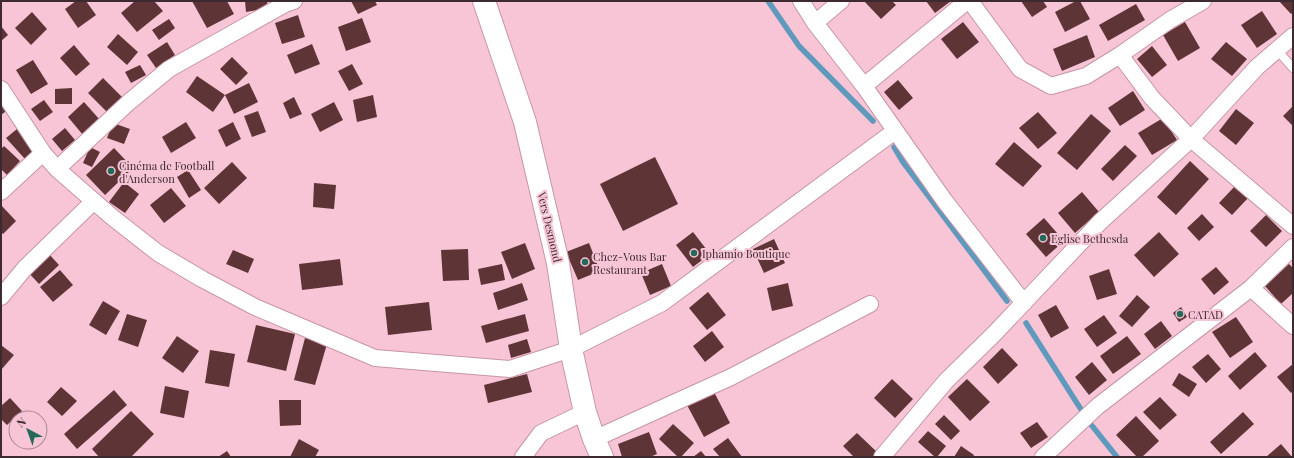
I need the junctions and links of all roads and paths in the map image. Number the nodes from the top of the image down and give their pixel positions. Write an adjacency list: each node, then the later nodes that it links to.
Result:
1 (294, 1): 17 (street)
2 (484, 1): 27 (main road, Vers Desmond)
3 (801, 1): 7 (street)
4 (841, 1): 7 (street)
5 (969, 1): 10 (street); 12 (street)
6 (1203, 1): 10 (street)
7 (815, 23): 12 (street)
8 (1293, 36): 9 (street)
9 (1276, 50): 11 (lane); 15 (street)
10 (1120, 55): 15 (street)
11 (1293, 68)
12 (864, 86): 14 (street)
13 (1, 90): 16 (street)
14 (895, 131): 24 (street); 27 (street)
15 (1191, 139): 20 (street); 24 (street)
16 (43, 153): 17 (street); 18 (street)
17 (56, 169): 19 (street)
18 (1, 192)
19 (94, 201): 23 (street); 27 (street)
20 (1293, 226)
21 (1293, 247): 22 (street)
22 (1251, 288): 26 (street); 32 (street)
23 (1, 297)
24 (1024, 303): 31 (street)
25 (870, 304): 29 (street)
26 (1293, 326)
27 (571, 349): 28 (main road, Vers Desmond)
28 (585, 412): 29 (main road, Vers Desmond); 30 (street)
29 (598, 448)
30 (523, 457)
31 (882, 457)
32 (1043, 457)

